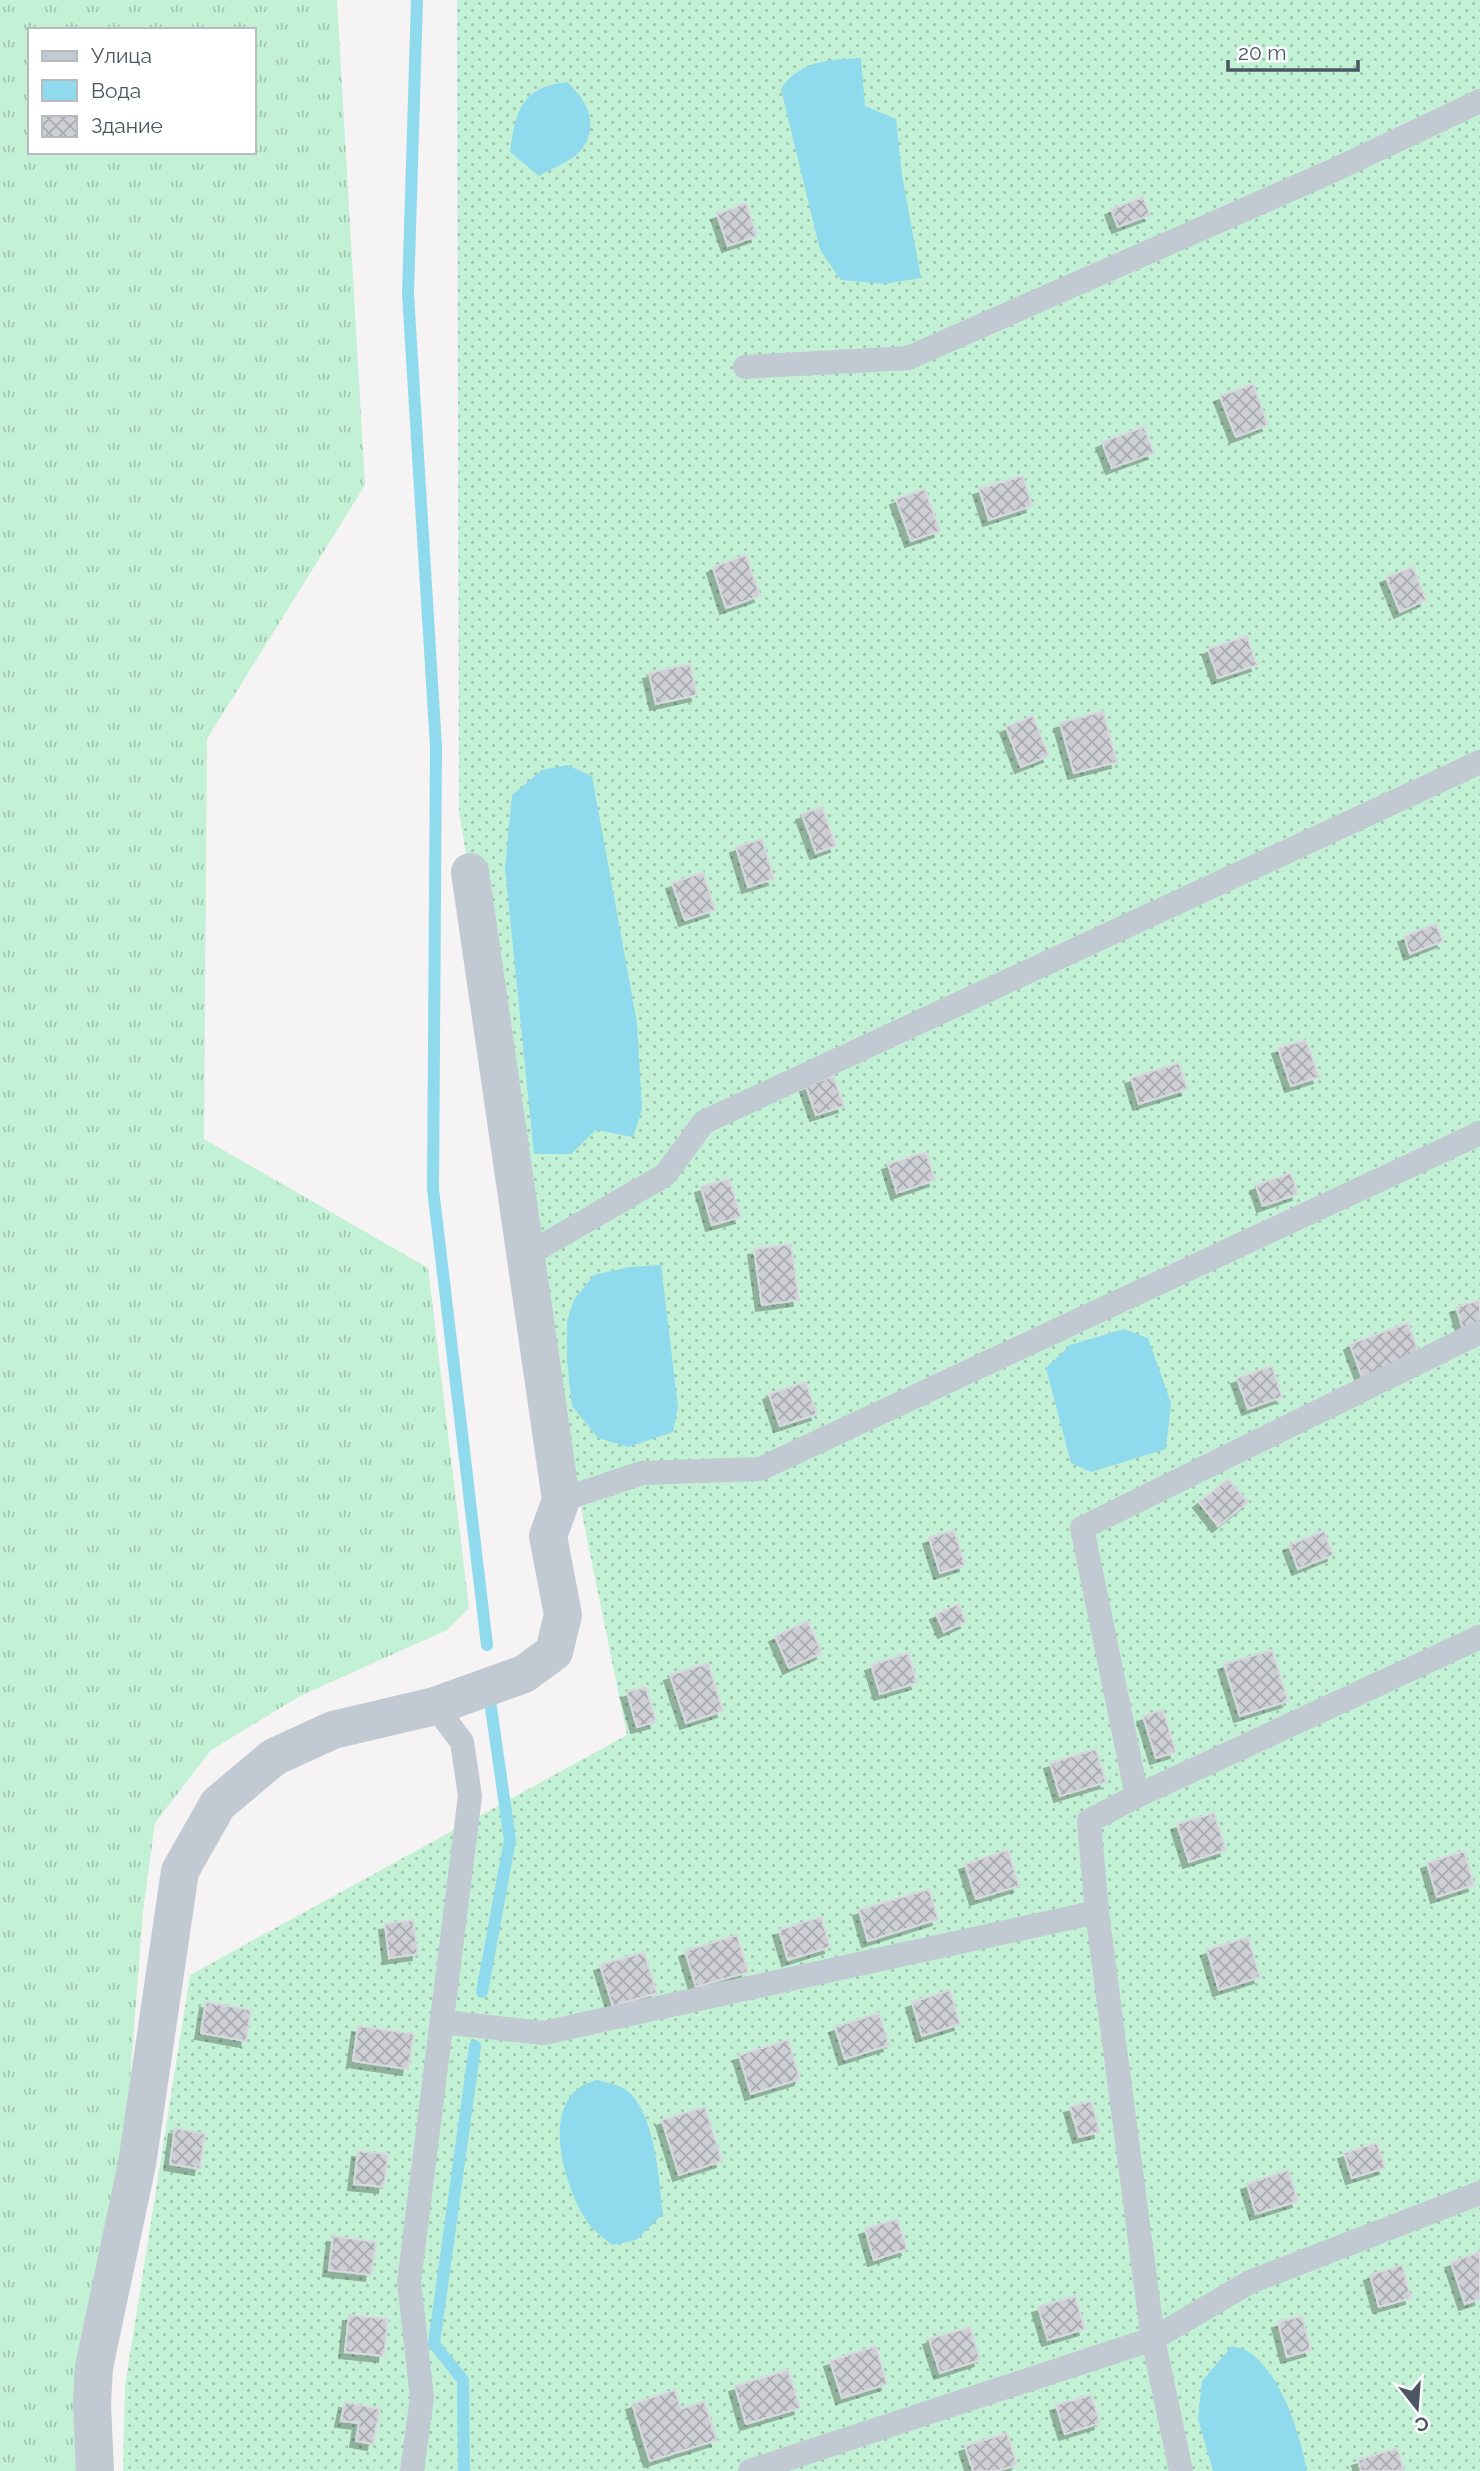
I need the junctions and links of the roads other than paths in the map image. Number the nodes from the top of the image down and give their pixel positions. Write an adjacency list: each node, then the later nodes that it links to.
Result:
1 (1480, 101): 2 (lane)
2 (745, 367)
3 (1480, 762): 6 (lane)
4 (470, 872): 6 (street)
5 (1480, 1133): 8 (lane)
6 (527, 1255): 8 (street)
7 (1480, 1332): 11 (lane)
8 (561, 1500): 10 (street)
9 (1480, 1637): 11 (lane)
10 (435, 1706): 13 (lane); 16 (street)
11 (1137, 1796): 12 (lane)
12 (1097, 1912): 13 (lane); 15 (lane)
13 (442, 2022): 17 (lane)
14 (1480, 2193): 15 (lane)
15 (1153, 2339): 18 (lane); 19 (lane)
16 (95, 2471)
17 (412, 2471)
18 (750, 2471)
19 (1181, 2471)

